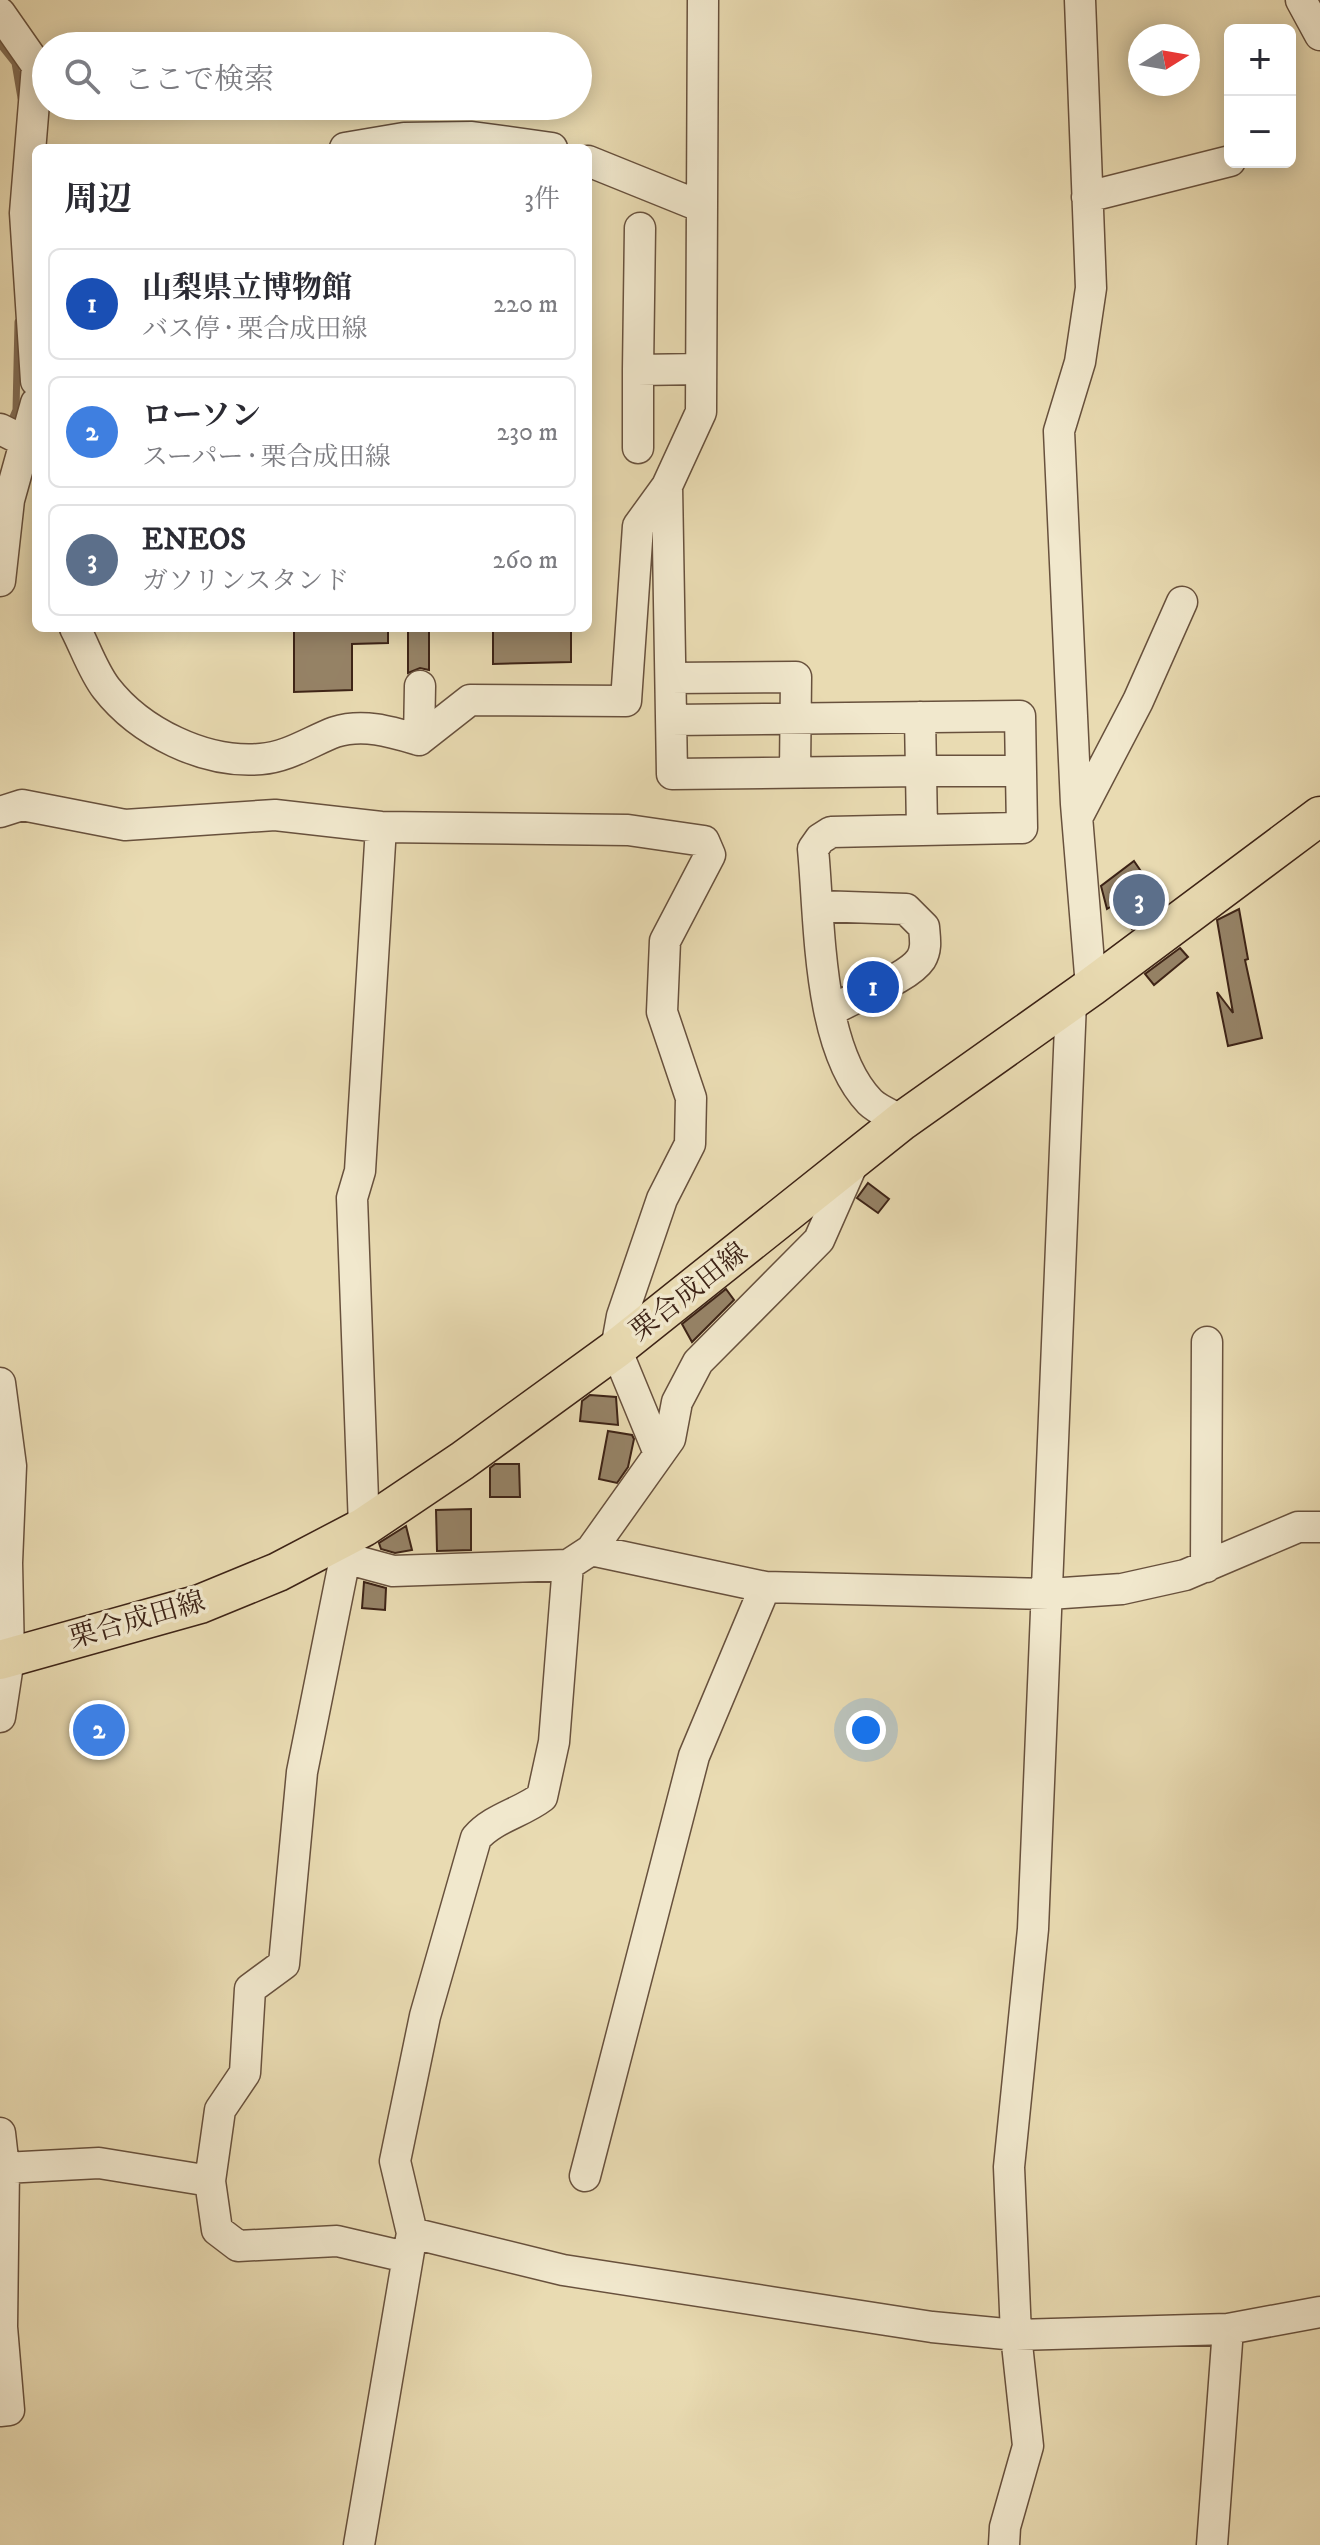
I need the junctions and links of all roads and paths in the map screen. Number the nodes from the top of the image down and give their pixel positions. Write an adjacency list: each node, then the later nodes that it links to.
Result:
1 (703, 0): 13 (street)
2 (1080, 0): 12 (street)
3 (1301, 0): 5 (street)
4 (0, 13): 6 (street)
5 (1320, 35)
6 (32, 59)
7 (33, 120): 15 (street)
8 (369, 144): 9 (street)
9 (523, 144)
10 (592, 163): 13 (street)
11 (1224, 163): 12 (street)
12 (1087, 197): 36 (street)
13 (702, 207): 16 (street)
14 (640, 228): 17 (street)
15 (32, 320)
16 (701, 369): 17 (street); 21 (street)
17 (638, 370): 20 (street)
18 (32, 409): 19 (street)
19 (13, 435): 22 (street)
20 (638, 448)
21 (667, 486): 25 (street); 30 (street)
22 (0, 581)
23 (1182, 602): 36 (street)
24 (77, 632): 30 (street)
25 (671, 678): 28 (street); 29 (street)
26 (420, 686): 30 (street)
27 (920, 717): 28 (street); 31 (street); 32 (street)
28 (795, 719): 29 (street); 33 (street)
29 (672, 720): 33 (street)
30 (419, 740)
31 (921, 771): 32 (street); 33 (street); 38 (street)
32 (1021, 771): 38 (street)
33 (795, 772)
34 (0, 812): 37 (street)
35 (1320, 816): 40 (main road, 栗合成田線)
36 (1077, 818): 40 (street)
37 (381, 827): 45 (street); 49 (street)
38 (922, 830): 39 (street)
39 (818, 906): 41 (street); 41 (street)
40 (1081, 995): 42 (main road, 栗合成田線); 53 (street)
41 (831, 1011): 42 (street)
42 (902, 1121): 43 (main road, 栗合成田線)
43 (853, 1163): 45 (main road, 栗合成田線); 47 (street)
44 (1207, 1342): 51 (street)
45 (616, 1349): 47 (street); 49 (main road, 栗合成田線)
46 (0, 1383): 54 (street)
47 (658, 1451): 50 (street)
48 (1320, 1527): 51 (street)
49 (352, 1541): 50 (street); 54 (main road, 栗合成田線); 59 (street)
50 (580, 1558): 52 (street); 60 (street)
51 (1206, 1567): 53 (street)
52 (765, 1587): 53 (street); 58 (street)
53 (1049, 1594): 63 (street)
54 (5, 1659): 55 (street)
55 (0, 1717)
56 (0, 2133): 57 (street)
57 (4, 2168): 59 (street); 64 (street)
58 (585, 2176)
59 (210, 2181): 60 (street)
60 (409, 2245): 63 (street); 65 (street)
61 (1320, 2312): 62 (street)
62 (1228, 2329): 63 (street); 67 (street)
63 (1016, 2335): 66 (street)
64 (0, 2411)
65 (359, 2545)
66 (1004, 2545)
67 (1212, 2545)

